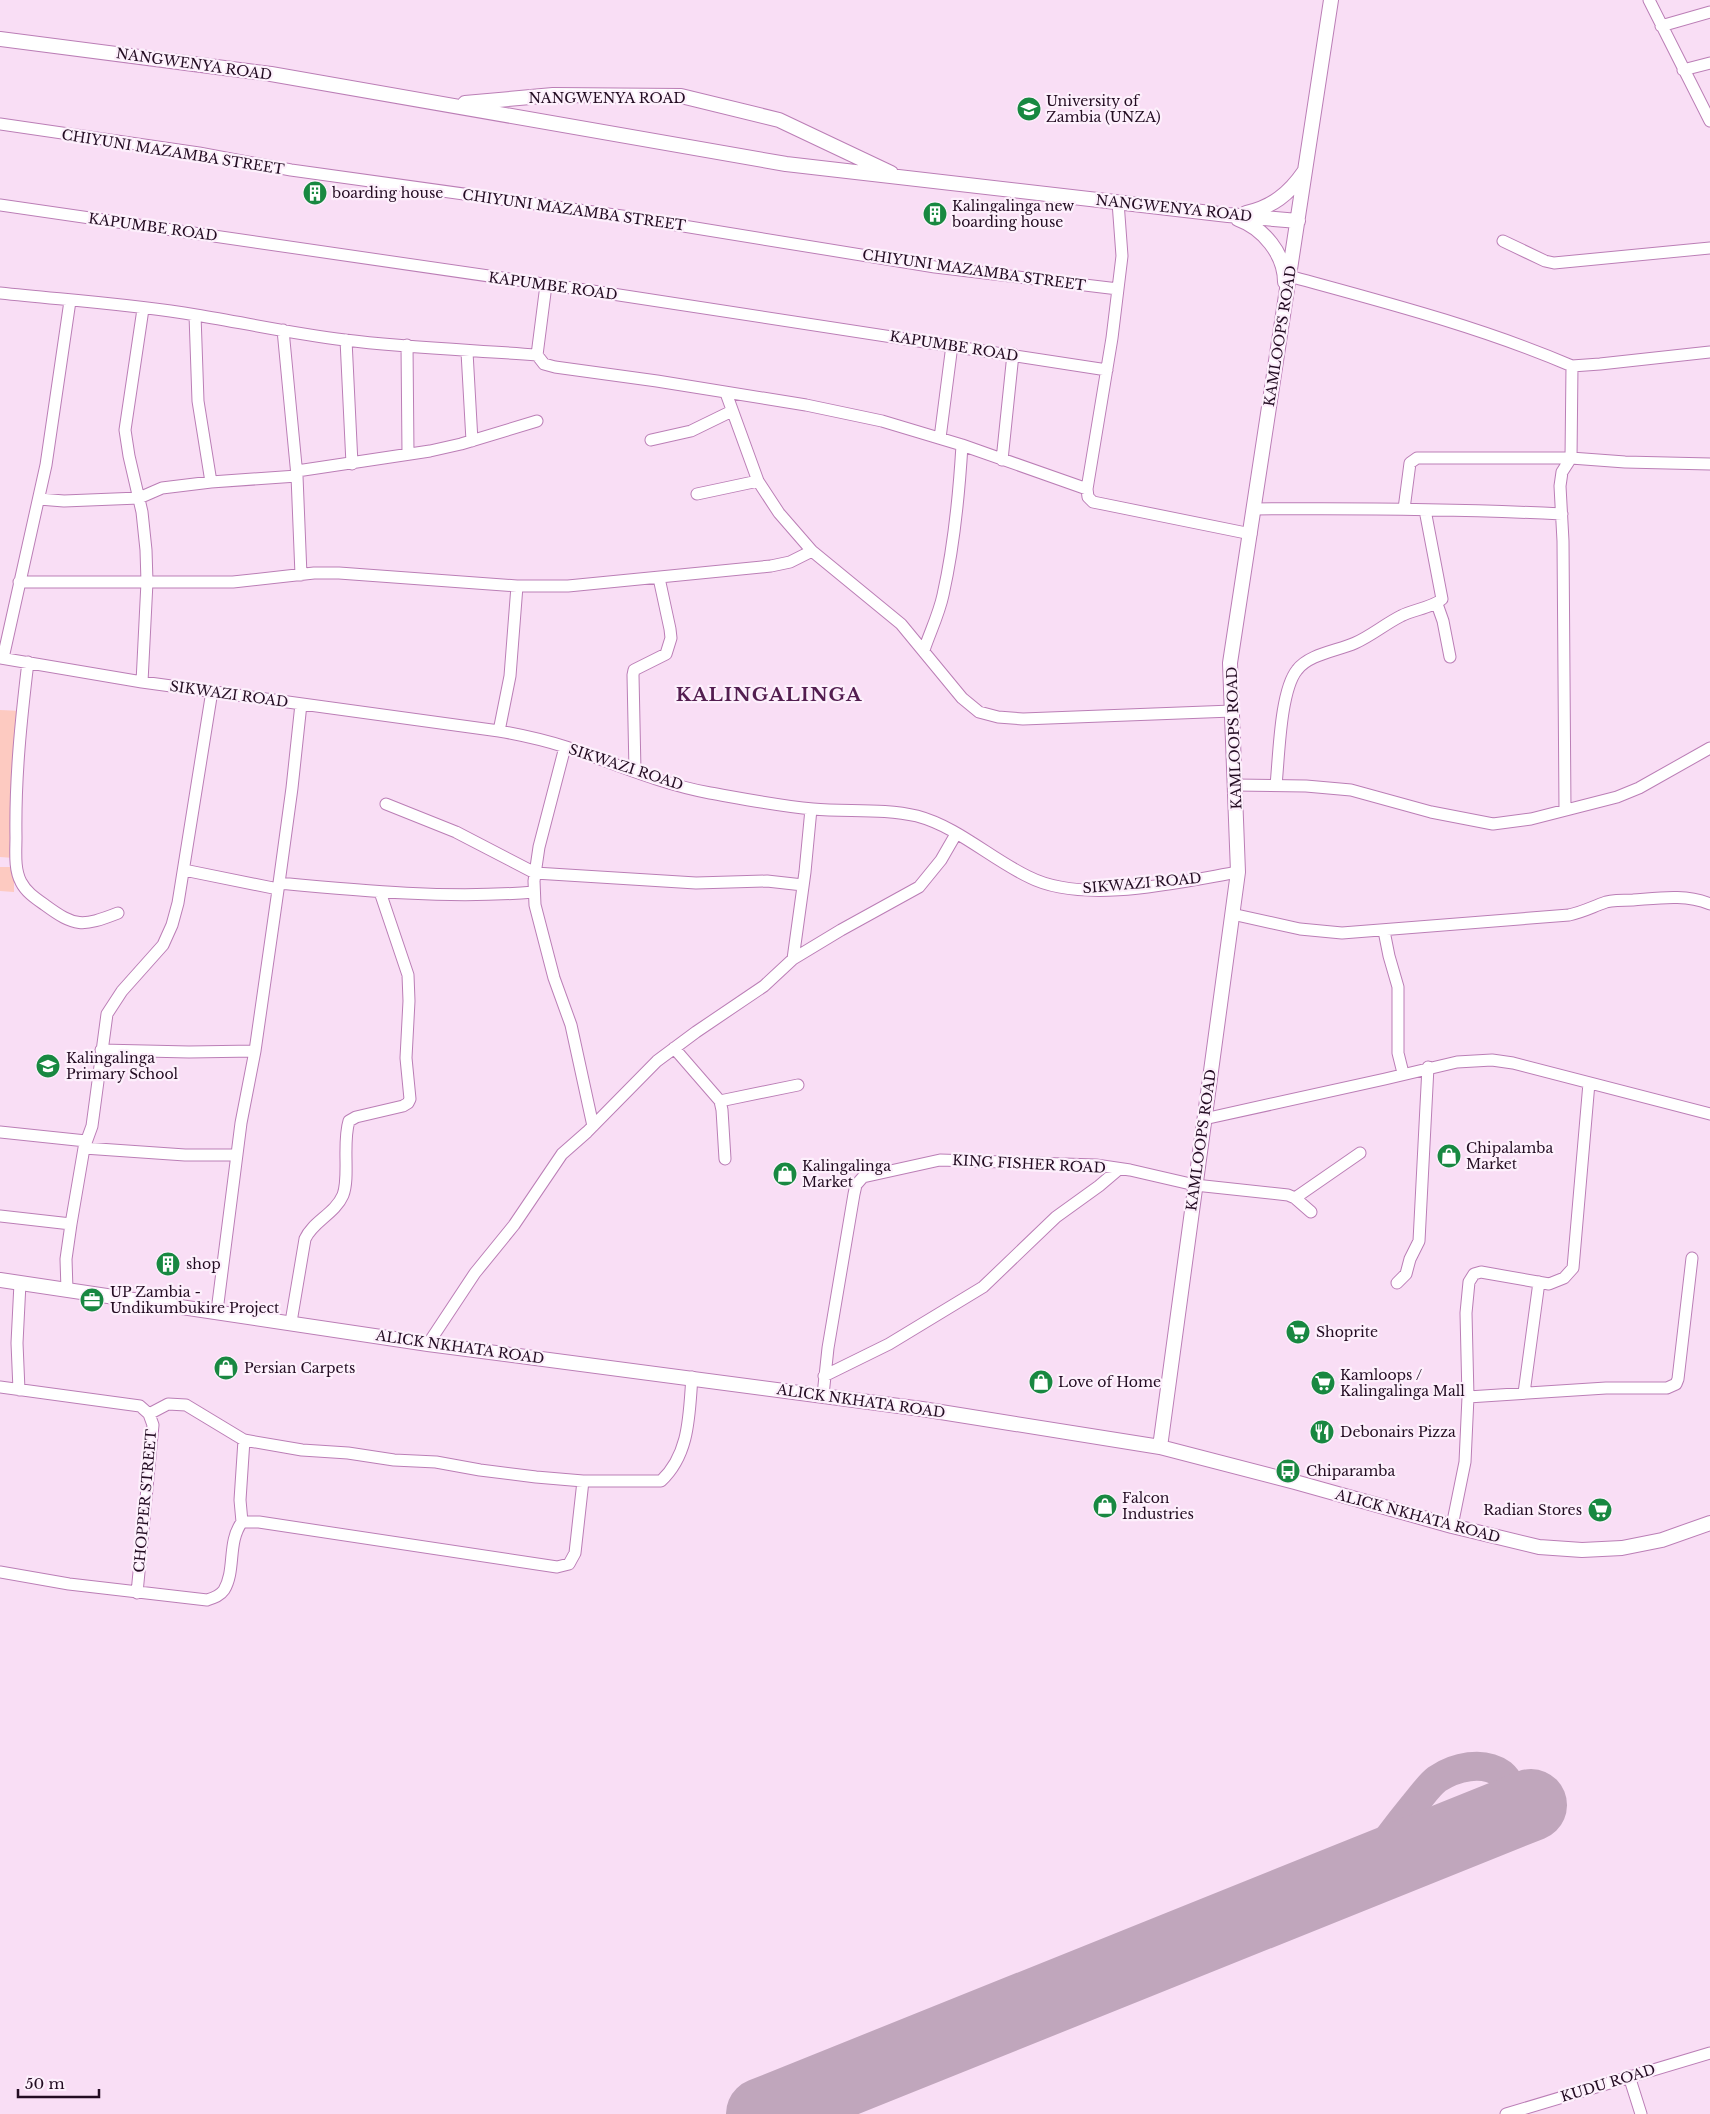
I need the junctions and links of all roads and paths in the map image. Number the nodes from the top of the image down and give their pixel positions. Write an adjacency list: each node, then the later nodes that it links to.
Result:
1 (1331, 0): 11 (main road, KAMLOOPS ROAD)
2 (1649, 0): 4 (street)
3 (1710, 12): 4 (street)
4 (1661, 26): 7 (street)
5 (0, 39): 8 (main road, NANGWENYA ROAD)
6 (1710, 63): 7 (street)
7 (1683, 70): 9 (street)
8 (447, 104): 12 (main road, NANGWENYA ROAD); 12 (main road, NANGWENYA ROAD)
9 (1709, 118)
10 (0, 124): 21 (street, CHIYUNI MAZAMBA STREET)
11 (1306, 168): 15 (main road); 16 (main road, KAMLOOPS ROAD)
12 (901, 178): 13 (main road, NANGWENYA ROAD)
13 (1118, 202): 15 (main road, NANGWENYA ROAD); 21 (street)
14 (0, 205): 20 (street, KAPUMBE ROAD)
15 (1228, 215): 16 (main road, NANGWENYA ROAD); 24 (main road)
16 (1298, 221): 19 (main road, KAMLOOPS ROAD)
17 (1503, 241): 18 (street)
18 (1710, 248)
19 (1289, 276): 24 (main road, KAMLOOPS ROAD); 35 (street)
20 (546, 285): 30 (street, KAPUMBE ROAD); 34 (street)
21 (1118, 289): 36 (street)
22 (0, 293): 23 (street)
23 (70, 301): 25 (street); 55 (street)
24 (1284, 301): 56 (main road, KAMLOOPS ROAD)
25 (143, 309): 26 (street); 54 (street)
26 (195, 315): 27 (street); 51 (street)
27 (283, 330): 28 (street); 49 (street)
28 (346, 340): 29 (street); 47 (street)
29 (407, 345): 31 (street); 44 (street)
30 (952, 345): 33 (street, KAPUMBE ROAD); 40 (street)
31 (467, 352): 34 (street); 42 (street)
32 (1710, 352): 35 (street)
33 (1013, 354): 36 (street, KAPUMBE ROAD); 46 (street)
34 (537, 355): 37 (street)
35 (1572, 366): 45 (street)
36 (1106, 370): 52 (street)
37 (726, 393): 38 (street); 40 (street)
38 (732, 411): 41 (street); 50 (street)
39 (538, 421): 42 (street)
40 (940, 438): 43 (street)
41 (651, 440)
42 (472, 441): 44 (street)
43 (962, 445): 46 (street); 68 (street)
44 (408, 454): 47 (street)
45 (1571, 458): 48 (street); 57 (street); 59 (street)
46 (1002, 460): 52 (street)
47 (352, 464): 49 (street)
48 (1710, 464)
49 (297, 474): 51 (street); 62 (street)
50 (758, 481): 53 (street); 61 (street)
51 (211, 482): 54 (street)
52 (1087, 489): 60 (street)
53 (697, 494)
54 (139, 498): 55 (street); 65 (street)
55 (39, 499): 64 (street)
56 (1255, 509): 57 (street); 60 (main road, KAMLOOPS ROAD)
57 (1404, 509): 58 (street)
58 (1425, 510): 59 (street); 67 (street)
59 (1562, 514): 84 (street)
60 (1251, 534): 75 (main road, KAMLOOPS ROAD)
61 (812, 551): 63 (street); 68 (street)
62 (301, 575): 65 (street); 66 (street)
63 (659, 578): 66 (street); 79 (street)
64 (19, 582): 65 (street); 70 (street)
65 (147, 582): 72 (street)
66 (517, 586): 76 (street)
67 (1437, 604): 69 (street); 80 (street)
68 (924, 650): 75 (street)
69 (1450, 657)
70 (2, 658): 71 (street, SIKWAZI ROAD)
71 (28, 662): 72 (street, SIKWAZI ROAD); 94 (street)
72 (142, 682): 73 (street, SIKWAZI ROAD)
73 (212, 691): 74 (street, SIKWAZI ROAD); 86 (street)
74 (301, 704): 76 (street, SIKWAZI ROAD); 90 (street)
75 (1232, 711): 81 (main road, KAMLOOPS ROAD)
76 (499, 731): 77 (street, SIKWAZI ROAD)
77 (565, 747): 79 (street, SIKWAZI ROAD); 88 (street)
78 (1710, 748): 84 (street)
79 (635, 771): 83 (street, SIKWAZI ROAD)
80 (1276, 785): 81 (street); 84 (street)
81 (1236, 786): 87 (main road, KAMLOOPS ROAD)
82 (386, 804): 88 (street)
83 (811, 809): 85 (street, SIKWAZI ROAD); 89 (street)
84 (1565, 810)
85 (956, 834): 87 (street, SIKWAZI ROAD); 97 (street)
86 (184, 870): 90 (street); 99 (street)
87 (1238, 872): 95 (main road, KAMLOOPS ROAD)
88 (535, 873): 89 (street); 92 (street)
89 (803, 885): 97 (street)
90 (279, 886): 91 (street); 100 (street)
91 (380, 892): 92 (street); 127 (street)
92 (534, 892): 108 (street)
93 (1710, 904): 96 (street)
94 (118, 913)
95 (1232, 914): 96 (street); 107 (main road, KAMLOOPS ROAD)
96 (1384, 931): 102 (street)
97 (793, 959): 98 (street)
98 (674, 1048): 105 (street); 108 (street)
99 (101, 1050): 100 (street); 110 (street)
100 (255, 1051): 112 (street)
101 (1428, 1067): 102 (street); 103 (street); 124 (street)
102 (1403, 1073): 107 (street)
103 (1589, 1083): 106 (street); 122 (street)
104 (798, 1085): 105 (street)
105 (720, 1101): 113 (street)
106 (1710, 1114)
107 (1204, 1119): 115 (main road, KAMLOOPS ROAD)
108 (593, 1126): 128 (street)
109 (0, 1132): 110 (street)
110 (85, 1144): 112 (street); 119 (street)
111 (1360, 1153): 116 (street)
112 (237, 1155): 126 (street)
113 (725, 1159)
114 (1119, 1169): 115 (street, KING FISHER ROAD); 129 (street); 129 (street, KING FISHER ROAD)
115 (1196, 1185): 116 (street, KING FISHER ROAD); 138 (main road, KAMLOOPS ROAD)
116 (1294, 1198): 117 (street)
117 (1311, 1212)
118 (0, 1216): 119 (street)
119 (71, 1224): 125 (street)
120 (1692, 1258): 133 (street)
121 (0, 1280): 123 (main road, ALICK NKHATA ROAD)
122 (1539, 1282): 133 (street); 135 (street)
123 (20, 1283): 125 (main road, ALICK NKHATA ROAD); 132 (street)
124 (1398, 1283)
125 (67, 1290): 126 (main road, ALICK NKHATA ROAD)
126 (217, 1311): 127 (main road, ALICK NKHATA ROAD)
127 (291, 1322): 128 (main road, ALICK NKHATA ROAD)
128 (428, 1344): 130 (main road, ALICK NKHATA ROAD)
129 (824, 1376): 134 (street)
130 (692, 1377): 134 (main road, ALICK NKHATA ROAD); 139 (street)
131 (0, 1387): 132 (street, CHOPPER STREET)
132 (19, 1390): 136 (street, CHOPPER STREET)
133 (1524, 1393): 135 (street)
134 (823, 1395): 138 (main road, ALICK NKHATA ROAD)
135 (1468, 1397): 142 (street)
136 (149, 1414): 137 (street); 144 (street, CHOPPER STREET)
137 (244, 1440): 139 (street); 140 (street)
138 (1160, 1447): 142 (main road, ALICK NKHATA ROAD)
139 (583, 1480): 140 (street)
140 (242, 1522): 144 (street)
141 (1710, 1523): 142 (main road, ALICK NKHATA ROAD)
142 (1452, 1526)
143 (0, 1572): 144 (street)
144 (137, 1593)
145 (1710, 2053): 146 (street, KUDU ROAD)
146 (1629, 2076): 147 (street, KUDU ROAD); 148 (street)
147 (1506, 2114)
148 (1641, 2114)

